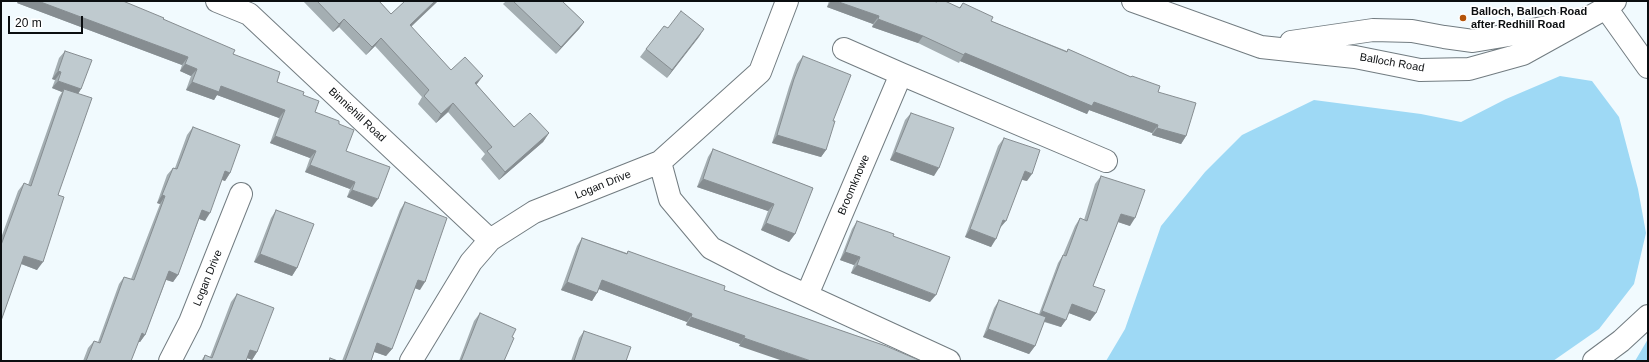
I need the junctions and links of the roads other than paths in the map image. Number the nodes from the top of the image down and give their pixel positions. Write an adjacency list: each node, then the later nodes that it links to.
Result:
1 (218, 1): 13 (street, Binniehill Road)
2 (787, 1): 11 (street, Logan Drive)
3 (1133, 1): 6 (street, Balloch Road)
4 (1611, 4): 5 (street, Balloch Road); 8 (street)
5 (1584, 20): 6 (street, Balloch Road); 6 (street, Balloch Road)
6 (1261, 47)
7 (844, 49): 9 (street)
8 (1648, 67)
9 (901, 74): 10 (street); 14 (street, Broomknowe)
10 (1106, 161)
11 (660, 162): 13 (street, Logan Drive); 14 (street)
12 (241, 194): 16 (street, Logan Drive)
13 (490, 240): 17 (street, Logan Drive)
14 (807, 295): 18 (street)
15 (1648, 316): 19 (street)
16 (170, 361)
17 (411, 361)
18 (949, 361)
19 (1594, 361)

